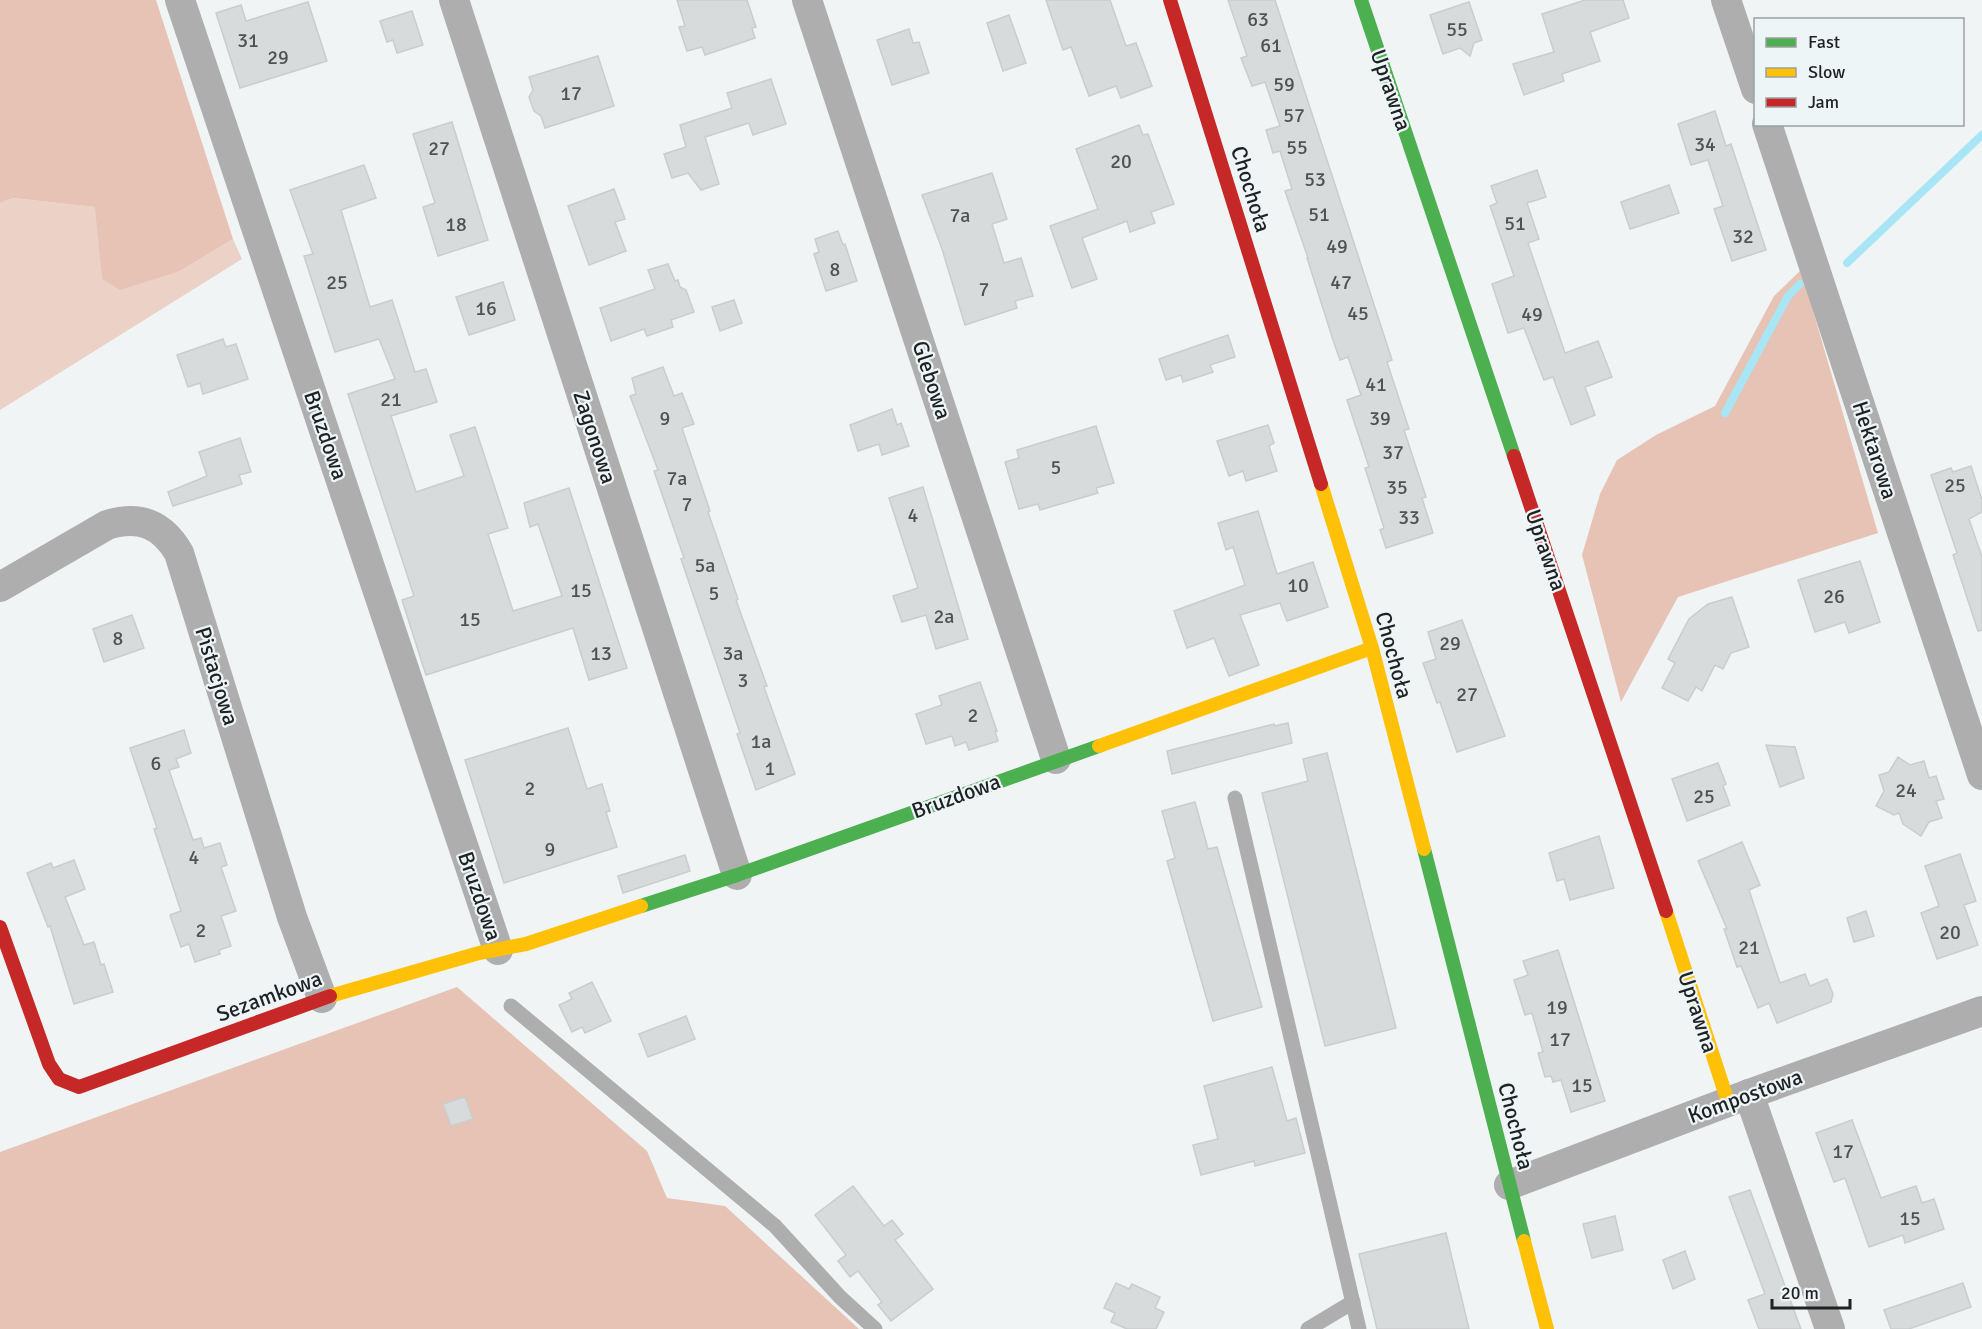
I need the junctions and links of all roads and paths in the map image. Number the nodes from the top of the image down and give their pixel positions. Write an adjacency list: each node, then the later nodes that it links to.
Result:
1 (180, 0): 16 (street, Bruzdowa)
2 (454, 0): 14 (street, Zagonowa)
3 (807, 0): 11 (street, Glebowa)
4 (1170, 0): 10 (street, Chochoła)
5 (1361, 0): 20 (street, Uprawna)
6 (1726, 0): 7 (street)
7 (1754, 85)
8 (1768, 126): 12 (street, Hektarowa)
9 (0, 587): 17 (street, Pistacjowa)
10 (1372, 648): 11 (street, Bruzdowa); 21 (street, Chochoła)
11 (1056, 759): 14 (street, Bruzdowa)
12 (1982, 775)
13 (1235, 798): 22 (lane)
14 (736, 875): 16 (street, Bruzdowa)
15 (0, 927): 17 (street, Sezamkowa)
16 (498, 950): 17 (street, Sezamkowa)
17 (322, 998)
18 (510, 1006): 23 (lane)
19 (1982, 1011): 20 (street, Kompostowa)
20 (1738, 1098): 21 (street, Kompostowa); 27 (street, Uprawna)
21 (1509, 1185): 26 (street, Chochoła)
22 (1353, 1302): 24 (lane); 25 (lane)
23 (874, 1329)
24 (1308, 1329)
25 (1359, 1329)
26 (1547, 1329)
27 (1830, 1329)

